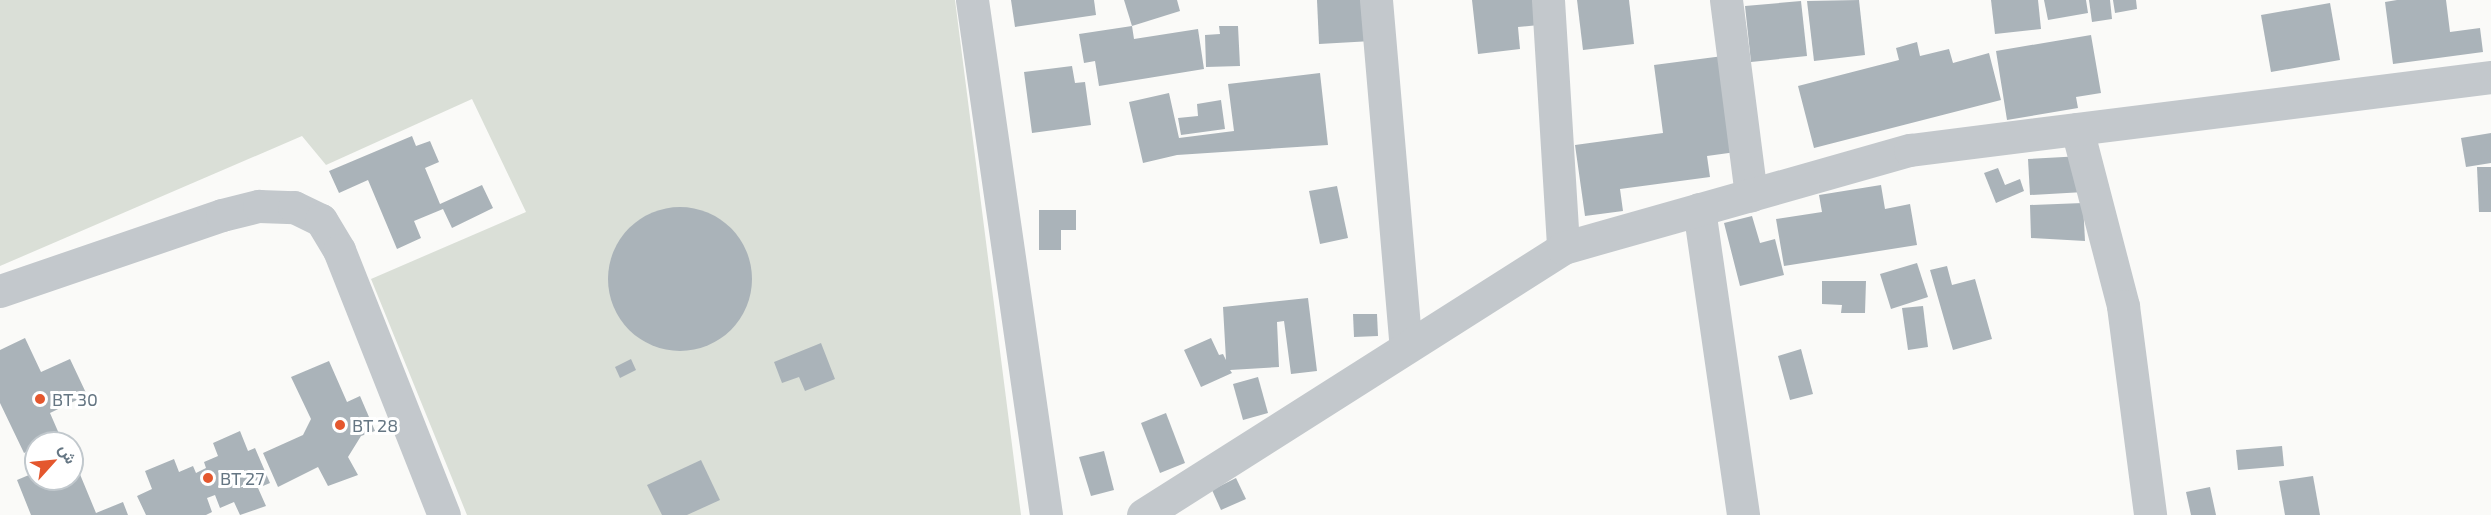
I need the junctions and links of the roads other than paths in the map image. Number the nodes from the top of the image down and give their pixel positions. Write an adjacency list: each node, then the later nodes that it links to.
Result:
1 (972, 0): 13 (street)
2 (1376, 0): 11 (street)
3 (1548, 0): 9 (street)
4 (1726, 0): 7 (street)
5 (2491, 77): 6 (street)
6 (2077, 129): 7 (street); 16 (street)
7 (1752, 195): 8 (street)
8 (1700, 209): 9 (street); 15 (street)
9 (1563, 248): 11 (street)
10 (0, 291): 12 (street)
11 (1406, 347): 14 (street)
12 (432, 511)
13 (1046, 515)
14 (1143, 515)
15 (1743, 515)
16 (2150, 515)

